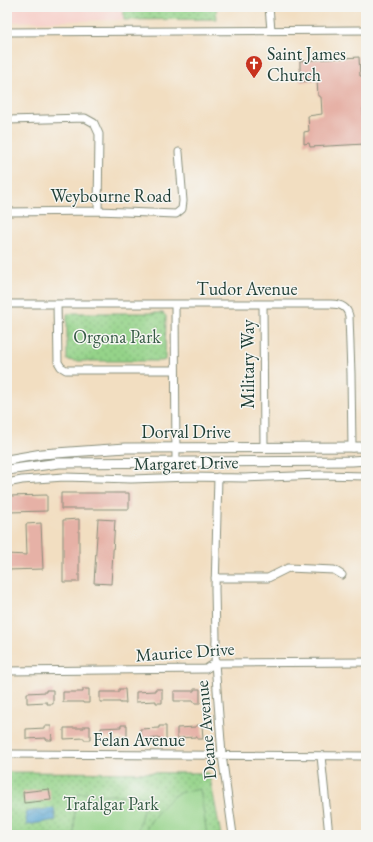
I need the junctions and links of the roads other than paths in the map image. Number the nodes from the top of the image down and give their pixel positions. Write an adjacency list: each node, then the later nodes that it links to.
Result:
1 (269, 7): 2 (street)
2 (270, 30): 3 (street); 4 (street)
3 (366, 30)
4 (7, 32)
5 (7, 120): 7 (street)
6 (179, 152): 7 (street, Weybourne Road)
7 (98, 211): 8 (street, Weybourne Road)
8 (7, 212)
9 (7, 304): 10 (street, Tudor Avenue)
10 (57, 304): 11 (street, Tudor Avenue); 13 (street)
11 (175, 304): 12 (street, Tudor Avenue); 13 (street)
12 (263, 304): 16 (street, Military Way); 17 (street, Tudor Avenue)
13 (175, 370): 15 (street)
14 (366, 447): 17 (main road, Dorval Drive)
15 (175, 448): 16 (main road, Dorval Drive); 19 (main road, Dorval Drive); 22 (street)
16 (264, 448): 17 (main road, Dorval Drive)
17 (352, 448)
18 (7, 456): 19 (main road)
19 (22, 457): 20 (main road, Dorval Drive)
20 (7, 460)
21 (366, 460): 22 (main road, Dorval Drive)
22 (176, 462): 23 (main road, Dorval Drive)
23 (7, 470)
24 (366, 476): 25 (street, Margaret Drive)
25 (218, 477): 26 (street, Margaret Drive); 28 (street, Deane Avenue)
26 (7, 483)
27 (342, 575): 28 (street)
28 (216, 578): 30 (street, Deane Avenue)
29 (366, 662): 30 (street, Maurice Drive)
30 (215, 663): 31 (street, Maurice Drive); 33 (street, Deane Avenue)
31 (7, 671)
32 (7, 754): 33 (street, Felan Avenue)
33 (222, 756): 34 (street, Felan Avenue); 36 (street, Deane Avenue)
34 (321, 756): 35 (street, Felan Avenue); 37 (street)
35 (366, 756)
36 (234, 835)
37 (330, 835)

